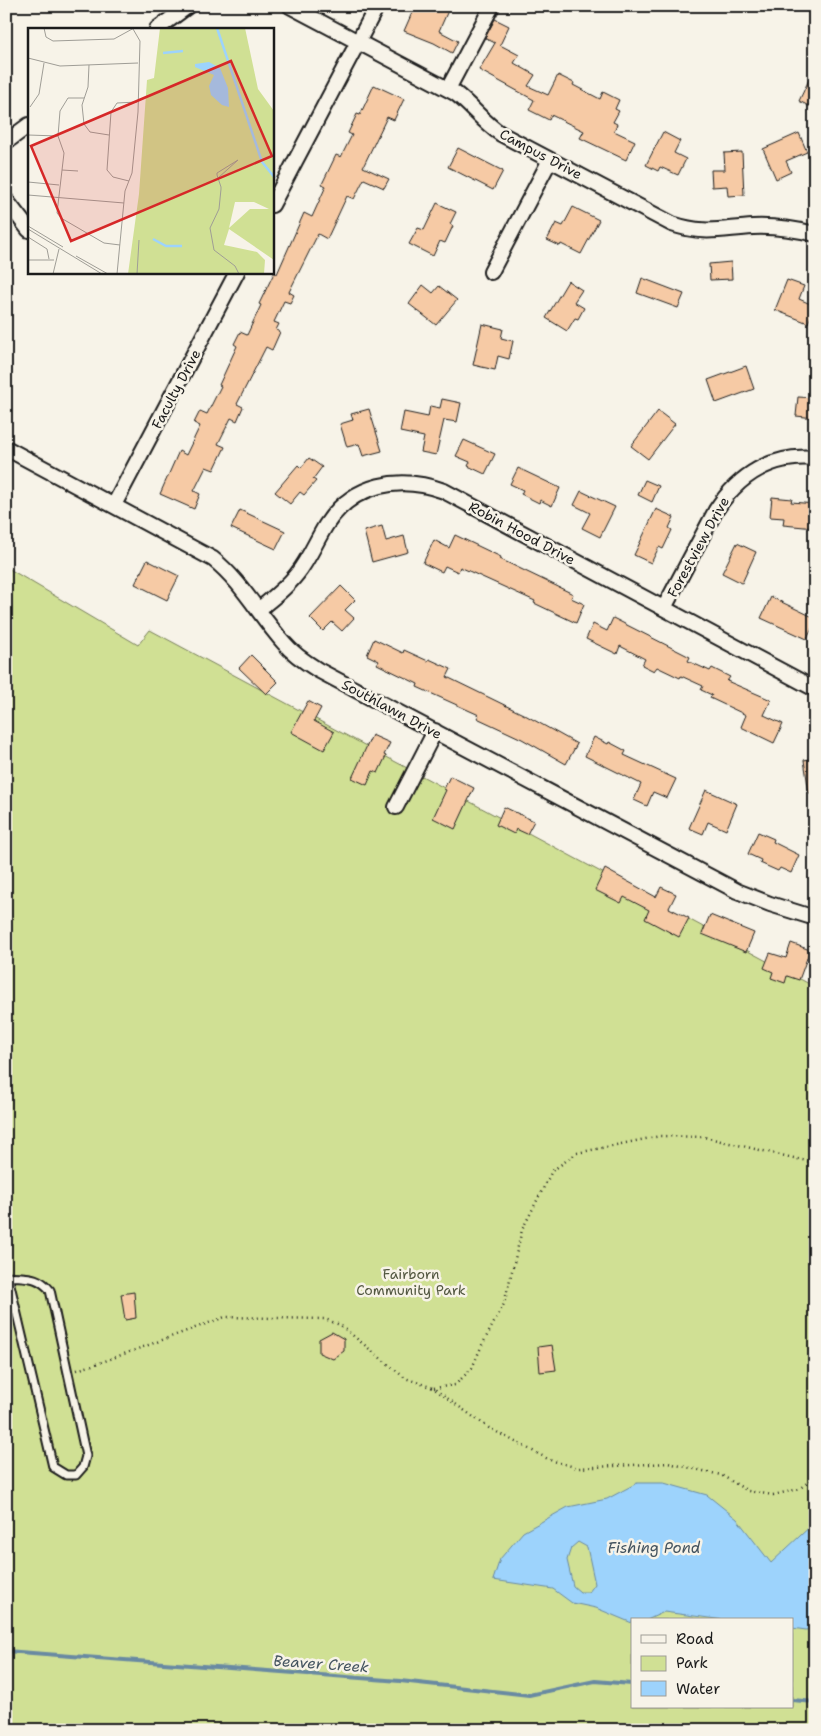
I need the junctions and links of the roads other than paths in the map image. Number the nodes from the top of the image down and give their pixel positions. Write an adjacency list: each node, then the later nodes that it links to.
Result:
1 (188, 6): 5 (street)
2 (290, 6): 6 (street, Campus Drive)
3 (377, 6): 6 (street)
4 (492, 6): 7 (street)
5 (158, 28)
6 (358, 42): 7 (street, Campus Drive); 12 (street)
7 (448, 89): 10 (street, Campus Drive)
8 (28, 126): 9 (street)
9 (6, 142)
10 (550, 160): 14 (street, Campus Drive); 15 (street)
11 (6, 200): 13 (street)
12 (274, 201)
13 (28, 229)
14 (814, 233)
15 (491, 272)
16 (236, 274): 19 (street, Faculty Drive)
17 (6, 448): 19 (street, Southlawn Drive)
18 (815, 458): 20 (street, Forestview Drive)
19 (114, 505): 21 (street, Southlawn Drive)
20 (664, 608): 21 (street, Robin Hood Drive); 22 (street, Robin Hood Drive)
21 (258, 610): 23 (street, Southlawn Drive)
22 (815, 689)
23 (435, 731): 24 (street); 25 (street, Southlawn Drive)
24 (396, 807)
25 (814, 914)
26 (7, 1276): 26 (lane)

